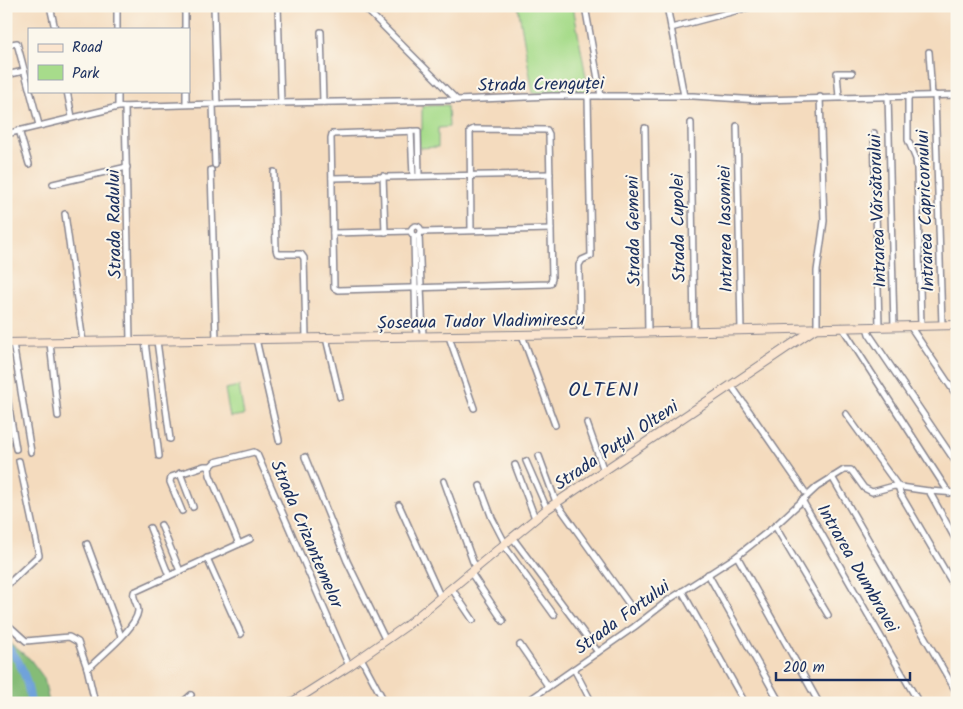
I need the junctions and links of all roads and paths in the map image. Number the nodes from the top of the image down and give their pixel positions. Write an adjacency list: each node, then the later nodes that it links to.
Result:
1 (50, 6): 10 (street)
2 (117, 6): 11 (street)
3 (185, 6): 12 (street)
4 (214, 6): 38 (street)
5 (278, 6): 36 (street)
6 (363, 6): 34 (street)
7 (585, 6): 28 (street)
8 (667, 6): 13 (street)
9 (754, 6): 13 (street)
10 (55, 28)
11 (117, 28)
12 (186, 28)
13 (671, 28): 29 (street)
14 (321, 32): 35 (street)
15 (6, 45): 17 (street)
16 (929, 52): 25 (street, Intrarea Capricornului)
17 (24, 71): 19 (street); 20 (street)
18 (852, 73): 33 (street)
19 (6, 76)
20 (28, 86)
21 (30, 92): 43 (street)
22 (67, 92): 41 (street)
23 (118, 92): 39 (street)
24 (186, 92): 37 (street)
25 (933, 95): 26 (street, Strada Crenguței); 31 (street, Strada Crenguței); 68 (street, Intrarea Capricornului)
26 (957, 95)
27 (588, 96): 28 (street, Strada Crenguței); 34 (street, Strada Crenguței); 80 (street)
28 (601, 96): 29 (street, Strada Crenguței)
29 (684, 96): 32 (street, Strada Crenguței)
30 (888, 96): 31 (street, Strada Crenguței); 33 (street, Strada Crenguței); 71 (street, Intrarea Vărsătorului)
31 (908, 96): 73 (street)
32 (820, 97): 33 (street, Strada Crenguței); 76 (street)
33 (839, 97)
34 (457, 100): 35 (street, Strada Crenguței)
35 (323, 102): 36 (street, Strada Crenguței)
36 (281, 103): 38 (street, Strada Crenguței)
37 (186, 104): 38 (street, Strada Crenguței); 40 (street, Strada Crenguței)
38 (215, 104): 87 (street)
39 (118, 107): 40 (street, Strada Crenguței); 41 (street, Strada Crenguței)
40 (125, 107): 50 (street, Strada Radului)
41 (72, 117): 43 (street, Strada Crenguței)
42 (690, 123): 78 (street, Strada Cupolei)
43 (39, 125): 46 (street, Strada Crenguței)
44 (737, 126): 77 (street, Intrarea Iasomiei)
45 (645, 128): 79 (street, Strada Gemeni)
46 (19, 130): 48 (street, Strada Crenguței); 49 (street)
47 (874, 133): 70 (street)
48 (6, 134)
49 (29, 164)
50 (127, 167): 57 (street); 88 (street, Strada Radului)
51 (274, 172): 84 (street)
52 (550, 174): 53 (street); 53 (street); 59 (street)
53 (471, 175): 55 (street); 60 (street)
54 (383, 176): 55 (street); 56 (street); 61 (street)
55 (416, 176): 56 (street)
56 (332, 178): 62 (street)
57 (53, 184)
58 (65, 214): 91 (street)
59 (551, 229): 60 (street); 67 (street)
60 (471, 230): 63 (street)
61 (385, 232): 62 (street); 63 (street)
62 (333, 233): 66 (street)
63 (416, 234): 64 (street); 65 (street)
64 (414, 262): 65 (street); 66 (street)
65 (421, 262): 67 (street)
66 (414, 288): 67 (street); 83 (street)
67 (421, 288): 83 (street)
68 (942, 325): 69 (main road, Șoseaua Tudor Vladimirescu); 73 (main road, Șoseaua Tudor Vladimirescu)
69 (956, 325)
70 (879, 326): 71 (main road, Șoseaua Tudor Vladimirescu); 75 (main road, Șoseaua Tudor Vladimirescu)
71 (894, 326): 72 (main road, Șoseaua Tudor Vladimirescu)
72 (910, 326): 73 (main road, Șoseaua Tudor Vladimirescu); 96 (street)
73 (921, 326)
74 (842, 327): 75 (main road, Șoseaua Tudor Vladimirescu); 76 (main road, Șoseaua Tudor Vladimirescu); 123 (street)
75 (867, 327): 112 (street)
76 (817, 328): 77 (main road, Șoseaua Tudor Vladimirescu); 94 (main road, Strada Puțul Olteni)
77 (741, 331): 78 (main road, Șoseaua Tudor Vladimirescu)
78 (694, 332): 79 (main road, Șoseaua Tudor Vladimirescu)
79 (648, 333): 80 (main road, Șoseaua Tudor Vladimirescu)
80 (580, 334): 82 (main road, Șoseaua Tudor Vladimirescu)
81 (449, 336): 82 (main road, Șoseaua Tudor Vladimirescu); 83 (main road, Șoseaua Tudor Vladimirescu); 98 (street)
82 (522, 336): 102 (street)
83 (419, 337): 85 (main road, Șoseaua Tudor Vladimirescu)
84 (306, 338): 85 (main road, Șoseaua Tudor Vladimirescu); 86 (main road, Șoseaua Tudor Vladimirescu)
85 (326, 338): 97 (street)
86 (256, 339): 87 (main road, Șoseaua Tudor Vladimirescu); 104 (street)
87 (216, 340): 90 (main road, Șoseaua Tudor Vladimirescu)
88 (130, 341): 89 (main road, Șoseaua Tudor Vladimirescu); 91 (main road, Șoseaua Tudor Vladimirescu)
89 (145, 341): 90 (main road, Șoseaua Tudor Vladimirescu); 107 (street)
90 (157, 341): 103 (street)
91 (84, 342): 93 (main road, Șoseaua Tudor Vladimirescu)
92 (10, 343): 93 (main road, Șoseaua Tudor Vladimirescu); 106 (street)
93 (50, 343): 100 (street)
94 (732, 385): 115 (main road, Strada Puțul Olteni); 122 (street, Intrarea Dumbravei)
95 (6, 390): 105 (street)
96 (957, 396)
97 (340, 397)
98 (474, 408)
99 (846, 414): 120 (street)
100 (58, 416)
101 (587, 423): 115 (street)
102 (555, 425)
103 (170, 439)
104 (279, 440)
105 (16, 449)
106 (30, 452)
107 (159, 456)
108 (539, 456): 126 (street)
109 (305, 457): 160 (street)
110 (19, 461): 147 (street)
111 (526, 461): 129 (street)
112 (957, 464)
113 (515, 465): 131 (street)
114 (210, 466): 116 (street); 139 (street); 164 (street, Strada Crizantemelor)
115 (604, 471): 126 (main road, Strada Puțul Olteni)
116 (180, 474): 128 (street); 130 (street)
117 (832, 477): 120 (street, Strada Fortului); 125 (street, Strada Fortului); 168 (street)
118 (444, 480): 143 (street)
119 (480, 486): 140 (street)
120 (898, 486): 121 (street, Strada Fortului); 150 (street)
121 (929, 491): 123 (street, Strada Fortului); 137 (street)
122 (805, 492)
123 (949, 492): 124 (street, Strada Fortului)
124 (957, 493)
125 (802, 500): 133 (street, Strada Fortului); 179 (street, Intrarea Dumbravei)
126 (556, 502): 129 (main road, Strada Puțul Olteni); 152 (street)
127 (399, 505): 151 (street)
128 (193, 508)
129 (547, 509): 131 (main road, Strada Puțul Olteni)
130 (182, 511)
131 (535, 518): 135 (main road, Strada Puțul Olteni)
132 (161, 525): 144 (street)
133 (775, 526): 141 (street, Strada Fortului); 154 (street)
134 (150, 528): 146 (street)
135 (512, 537): 140 (main road, Strada Puțul Olteni); 162 (street)
136 (250, 539): 139 (street)
137 (957, 542)
138 (88, 544): 159 (street)
139 (239, 544): 142 (street)
140 (504, 544): 143 (main road, Strada Puțul Olteni); 153 (street)
141 (737, 556): 145 (street, Strada Fortului); 178 (street)
142 (207, 558): 144 (street); 158 (street)
143 (474, 570): 148 (main road, Strada Puțul Olteni); 156 (street)
144 (180, 571): 146 (street)
145 (708, 574): 149 (street, Strada Fortului); 177 (street)
146 (169, 576): 159 (street)
147 (6, 586)
148 (452, 589): 151 (main road, Strada Puțul Olteni); 155 (street)
149 (682, 591): 162 (street, Strada Fortului); 176 (street)
150 (957, 591)
151 (441, 598): 160 (main road, Strada Puțul Olteni)
152 (629, 604)
153 (554, 615)
154 (828, 615)
155 (473, 620)
156 (503, 621)
157 (6, 623): 165 (street)
158 (242, 634)
159 (121, 636): 165 (street)
160 (386, 641): 163 (main road, Strada Puțul Olteni)
161 (520, 646): 167 (street)
162 (598, 652): 166 (street, Strada Fortului)
163 (361, 658): 164 (main road, Strada Puțul Olteni); 173 (street)
164 (349, 666): 172 (main road, Strada Puțul Olteni)
165 (87, 668): 170 (street)
166 (574, 669): 167 (street, Strada Fortului); 175 (street)
167 (548, 686): 174 (street, Strada Fortului)
168 (957, 693)
169 (191, 696): 171 (street)
170 (95, 703)
171 (182, 703)
172 (291, 703)
173 (385, 703)
174 (525, 703)
175 (592, 703)
176 (745, 703)
177 (780, 703)
178 (819, 703)
179 (919, 703)

